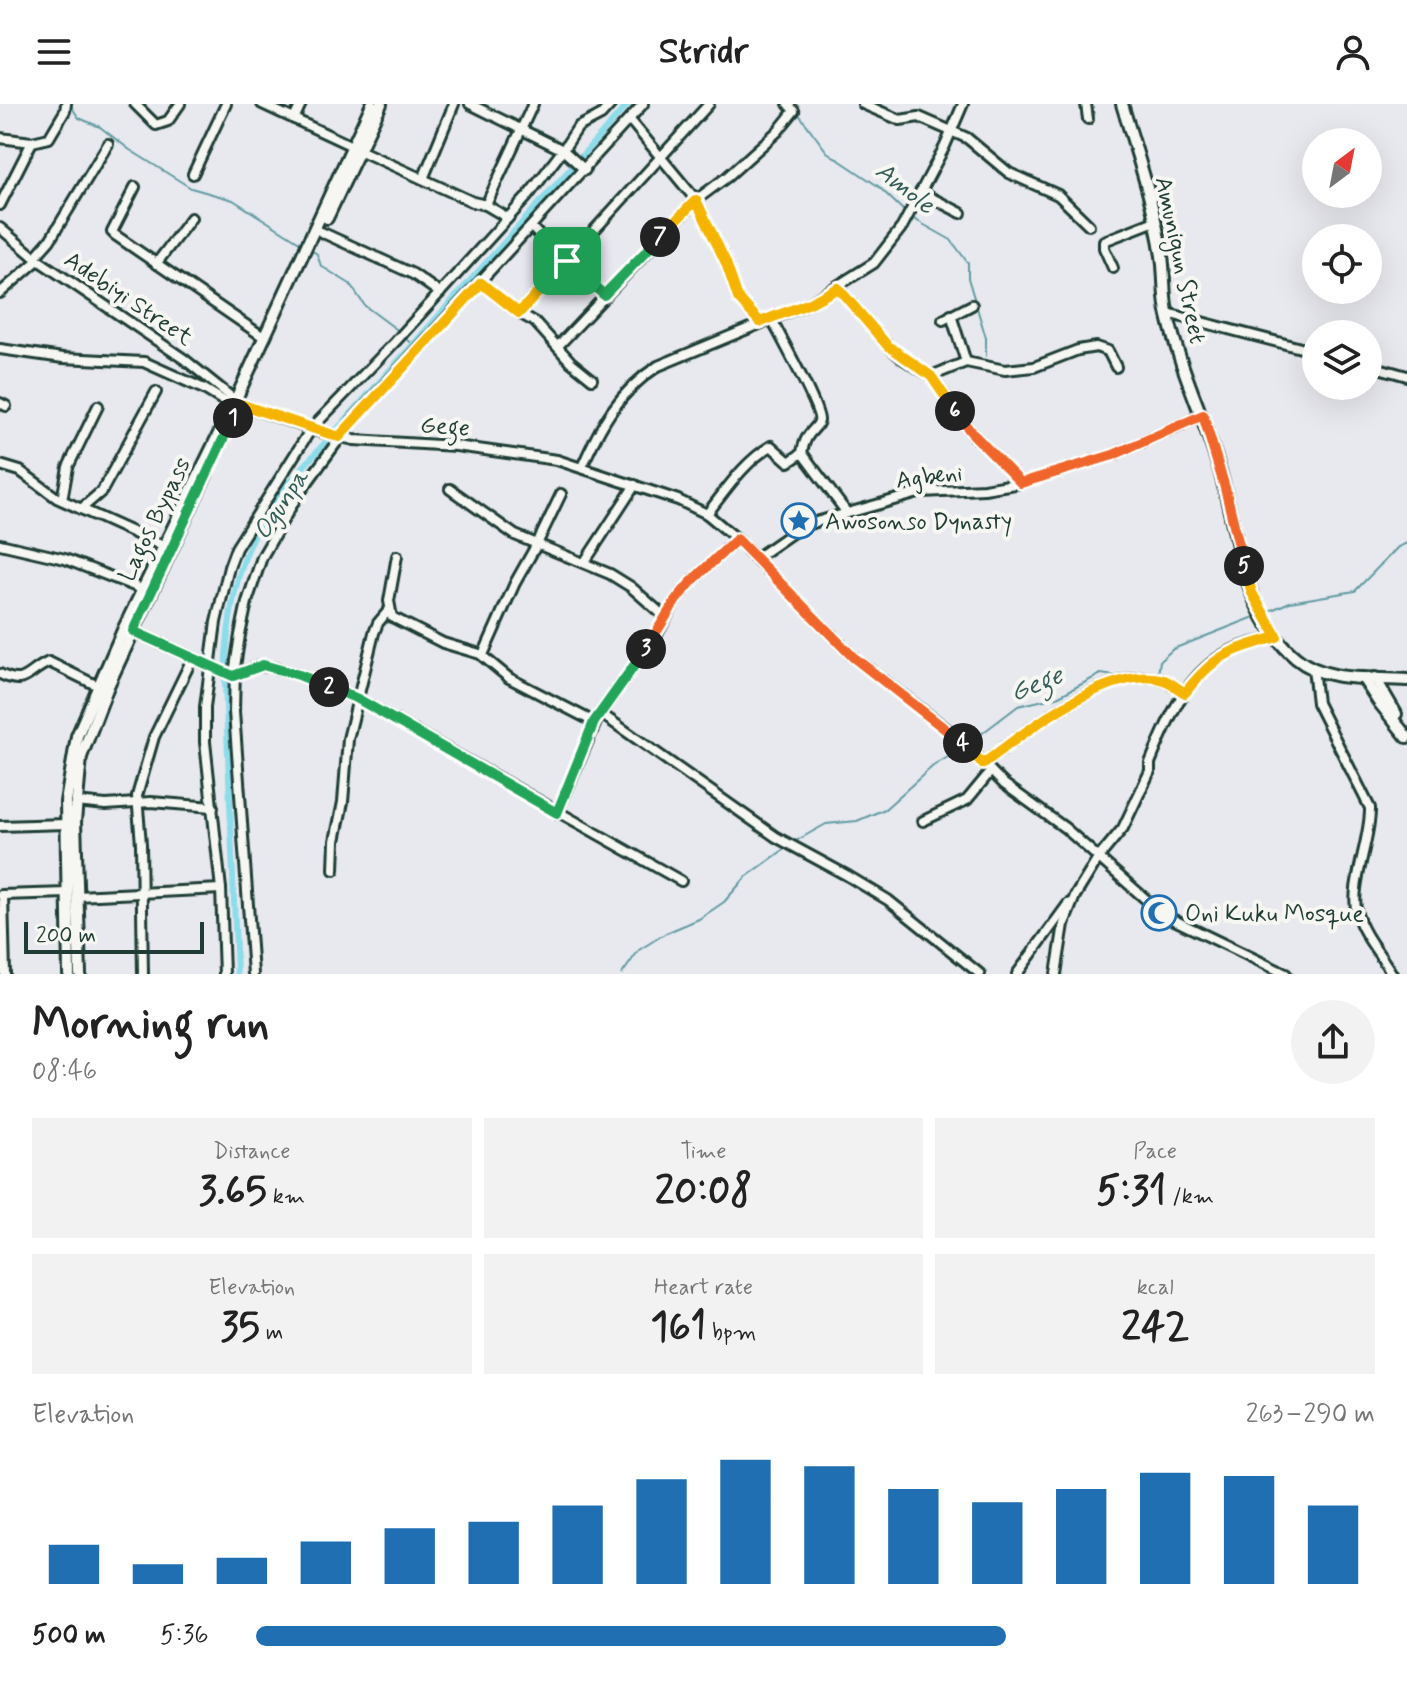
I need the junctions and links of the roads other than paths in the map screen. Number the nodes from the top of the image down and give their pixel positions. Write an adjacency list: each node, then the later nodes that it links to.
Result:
1 (66, 104): 26 (street)
2 (135, 104): 3 (street)
3 (180, 104)
4 (226, 104): 32 (street)
5 (262, 104): 20 (street)
6 (301, 104): 20 (street)
7 (372, 104): 28 (main road, Lagos Bypass)
8 (381, 104): 28 (main road, Lagos Bypass)
9 (454, 104): 33 (street)
10 (470, 104): 23 (street)
11 (533, 104): 23 (street)
12 (611, 104): 29 (street)
13 (643, 104): 22 (street)
14 (709, 104): 30 (street)
15 (788, 104): 36 (street)
16 (863, 104): 24 (street)
17 (963, 104): 24 (street)
18 (1086, 104): 21 (street)
19 (1122, 104): 42 (main road, Amunigun Street)
20 (294, 119): 28 (street)
21 (1088, 119)
22 (630, 120): 30 (street); 31 (street)
23 (521, 128): 29 (street); 38 (street)
24 (952, 131): 35 (street); 43 (street)
25 (0, 138): 26 (street)
26 (32, 142): 37 (street)
27 (108, 144): 47 (street)
28 (356, 148): 33 (street); 46 (main road, Lagos Bypass); 61 (main road, Lagos Bypass)
29 (565, 151): 31 (street); 41 (street)
30 (660, 155): 36 (street); 48 (street)
31 (584, 168): 44 (street)
32 (193, 174)
33 (423, 179): 38 (street)
34 (135, 187): 49 (street)
35 (920, 192): 39 (street); 52 (street)
36 (696, 200): 55 (street); 60 (street)
37 (0, 205)
38 (486, 205): 41 (street)
39 (961, 213)
40 (191, 218): 49 (street)
41 (508, 218): 54 (street)
42 (1155, 221): 50 (street); 58 (main road, Amunigun Street)
43 (1089, 225)
44 (531, 227): 48 (street); 51 (street)
45 (0, 228): 47 (street, Adebiyi Street)
46 (321, 232): 54 (street); 72 (main road, Lagos Bypass)
47 (36, 259): 53 (street); 72 (street, Adebiyi Street)
48 (567, 261): 55 (street); 57 (street)
49 (156, 264): 61 (street)
50 (1113, 268)
51 (481, 283): 57 (street); 76 (street)
52 (838, 288): 59 (street); 68 (street)
53 (0, 293)
54 (440, 293): 75 (street)
55 (604, 295): 62 (street)
56 (972, 305): 65 (street)
57 (519, 313): 62 (street)
58 (1167, 313): 63 (street); 74 (main road, Amunigun Street)
59 (771, 318): 60 (street); 77 (street)
60 (760, 322): 79 (street)
61 (265, 338): 72 (main road, Lagos Bypass)
62 (559, 345): 70 (street)
63 (1302, 348)
64 (0, 349): 72 (street, Gege)
65 (966, 362): 66 (street); 68 (street)
66 (1116, 367)
67 (1382, 369): 69 (street)
68 (931, 376): 80 (street)
69 (1407, 376)
70 (592, 379)
71 (156, 392): 85 (street)
72 (236, 402): 75 (street, Gege); 91 (main road, Lagos Bypass); 95 (main road, Lagos Bypass)
73 (98, 406): 84 (street)
74 (1203, 415): 80 (street, Agbeni); 99 (main road, Amunigun Street)
75 (314, 430): 76 (street, Gege); 102 (street)
76 (338, 437): 79 (street, Gege); 105 (street)
77 (802, 453): 86 (street); 87 (street)
78 (0, 465): 84 (street)
79 (582, 467): 81 (street, Gege)
80 (1021, 483): 86 (street, Agbeni)
81 (635, 485): 87 (street, Gege); 94 (street)
82 (450, 489): 90 (street)
83 (561, 494): 90 (street)
84 (62, 500): 85 (street)
85 (81, 509): 91 (street)
86 (847, 513): 93 (street, Agbeni)
87 (707, 514): 88 (street, Gege)
88 (737, 539): 93 (street, Gege); 97 (street)
89 (0, 544): 95 (street)
90 (537, 544): 94 (street); 100 (street)
91 (163, 546): 95 (main road, Lagos Bypass)
92 (397, 556): 96 (street)
93 (756, 558): 116 (street, Gege)
94 (584, 563): 97 (street)
95 (146, 591): 98 (main road, Lagos Bypass); 109 (main road, Lagos Bypass)
96 (389, 610): 100 (street); 111 (street)
97 (665, 617): 112 (street)
98 (133, 631): 101 (street); 118 (main road, Lagos Bypass)
99 (1277, 637): 103 (main road, Amunigun Street); 110 (street)
100 (483, 655): 113 (street)
101 (192, 659): 102 (street); 119 (street)
102 (212, 667): 105 (street); 120 (street)
103 (1313, 668): 106 (main road); 143 (street)
104 (0, 674): 109 (street)
105 (234, 676): 111 (street); 138 (street)
106 (1363, 678): 107 (main road); 115 (main road)
107 (1375, 678): 108 (main road); 114 (main road)
108 (1407, 680)
109 (98, 686): 123 (main road, Lagos Bypass)
110 (1185, 693): 116 (street); 125 (street)
111 (358, 699): 121 (street); 126 (street)
112 (600, 713): 113 (street); 139 (street)
113 (594, 722): 121 (street)
114 (1407, 728)
115 (1407, 737)
116 (983, 764): 117 (street, Gege)
117 (991, 771): 122 (street); 125 (street, Gege)
118 (76, 802): 119 (street); 130 (main road, Lagos Bypass)
119 (138, 803): 120 (street); 129 (street)
120 (213, 807): 128 (street)
121 (557, 813): 127 (street)
122 (923, 821)
123 (66, 824): 124 (street); 130 (main road, Lagos Bypass)
124 (0, 826)
125 (1099, 857): 132 (street); 142 (street, Gege)
126 (334, 870)
127 (681, 881)
128 (221, 889): 129 (street); 137 (street)
129 (141, 893): 130 (street); 136 (street)
130 (73, 894): 131 (street); 134 (main road, Lagos Bypass); 135 (main road, Lagos Bypass)
131 (1, 895): 133 (street)
132 (1075, 896): 140 (street); 141 (street)
133 (5, 974)
134 (69, 974)
135 (80, 974)
136 (143, 974)
137 (224, 974)
138 (253, 974)
139 (980, 974)
140 (1017, 974)
141 (1056, 974)
142 (1286, 974)
143 (1392, 974)

